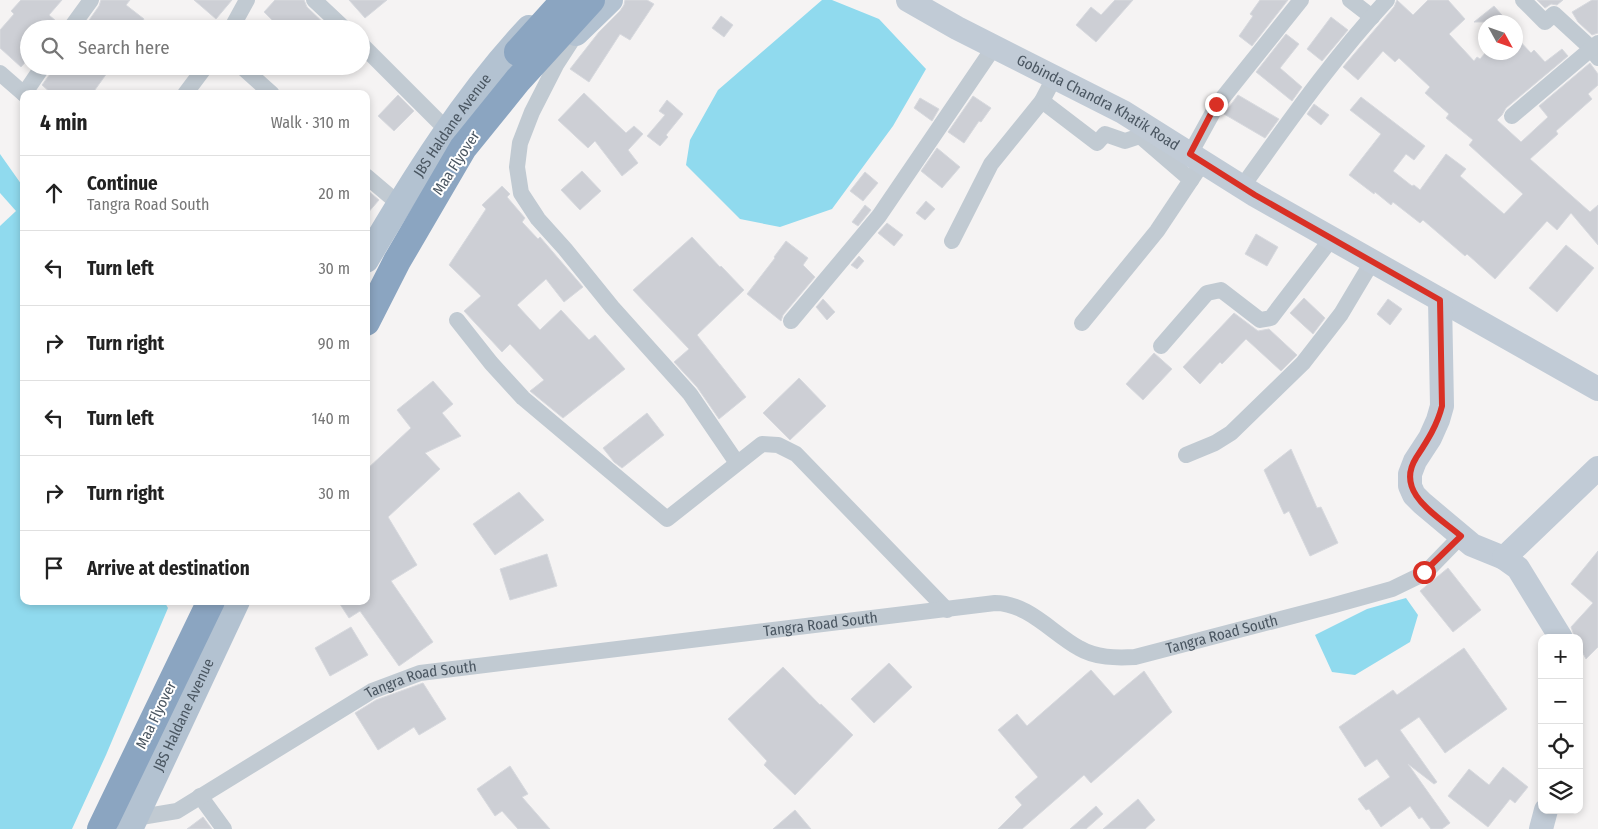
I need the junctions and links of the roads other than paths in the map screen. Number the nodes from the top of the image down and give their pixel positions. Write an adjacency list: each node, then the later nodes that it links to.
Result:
1 (91, 0): 14 (street)
2 (247, 0): 15 (street)
3 (314, 0): 16 (street)
4 (554, 0): 32 (main road, JBS Haldane Avenue)
5 (565, 0): 41 (highway, Maa Flyover)
6 (591, 0): 43 (highway, Maa Flyover)
7 (610, 0): 17 (main road, JBS Haldane Avenue)
8 (908, 0): 18 (main road, Gobinda Chandra Khatik Road)
9 (1301, 0): 33 (street)
10 (1350, 0): 13 (street)
11 (1387, 0): 13 (street)
12 (1523, 0): 19 (street)
13 (1372, 17): 35 (street)
14 (77, 20)
15 (236, 20)
16 (335, 20)
17 (578, 31): 47 (main road, JBS Haldane Avenue); 51 (street)
18 (994, 47): 25 (main road, Gobinda Chandra Khatik Road); 45 (street)
19 (1596, 49): 31 (street)
20 (370, 53): 32 (street)
21 (0, 73): 26 (street)
22 (38, 75): 27 (street)
23 (199, 75): 28 (street)
24 (251, 75): 29 (street)
25 (1054, 78): 30 (street); 33 (main road, Gobinda Chandra Khatik Road)
26 (20, 90)
27 (27, 90)
28 (188, 90)
29 (268, 90)
30 (1042, 101): 33 (street); 38 (street)
31 (1512, 116)
32 (448, 131): 36 (main road, JBS Haldane Avenue)
33 (1195, 165): 35 (main road, Gobinda Chandra Khatik Road); 46 (street)
34 (370, 179): 36 (street)
35 (1242, 187): 37 (main road, Gobinda Chandra Khatik Road)
36 (399, 204): 39 (main road, JBS Haldane Avenue)
37 (1332, 238): 40 (main road, Gobinda Chandra Khatik Road); 48 (street)
38 (952, 241)
39 (370, 253)
40 (1372, 262): 42 (main road, Gobinda Chandra Khatik Road); 50 (street)
41 (370, 273)
42 (1440, 300): 49 (main road, Gobinda Chandra Khatik Road); 53 (main road)
43 (370, 314)
44 (458, 320): 51 (street)
45 (792, 321)
46 (1082, 323)
47 (370, 330)
48 (1161, 346)
49 (1598, 389)
50 (1186, 455)
51 (737, 463): 59 (street)
52 (1598, 468): 54 (main road)
53 (1461, 536): 54 (main road); 59 (street, Tangra Road South)
54 (1504, 558): 60 (main road)
55 (202, 605): 63 (main road, JBS Haldane Avenue)
56 (210, 605): 63 (highway, Maa Flyover)
57 (230, 605): 64 (highway, Maa Flyover)
58 (235, 605): 64 (main road, JBS Haldane Avenue)
59 (947, 610): 61 (street, Tangra Road South)
60 (1559, 634)
61 (200, 796): 64 (street, Tangra Road South); 66 (street)
62 (1545, 814): 67 (main road)
63 (104, 817): 64 (street); 65 (main road, JBS Haldane Avenue)
64 (129, 825)
65 (95, 829)
66 (224, 829)
67 (1541, 829)

